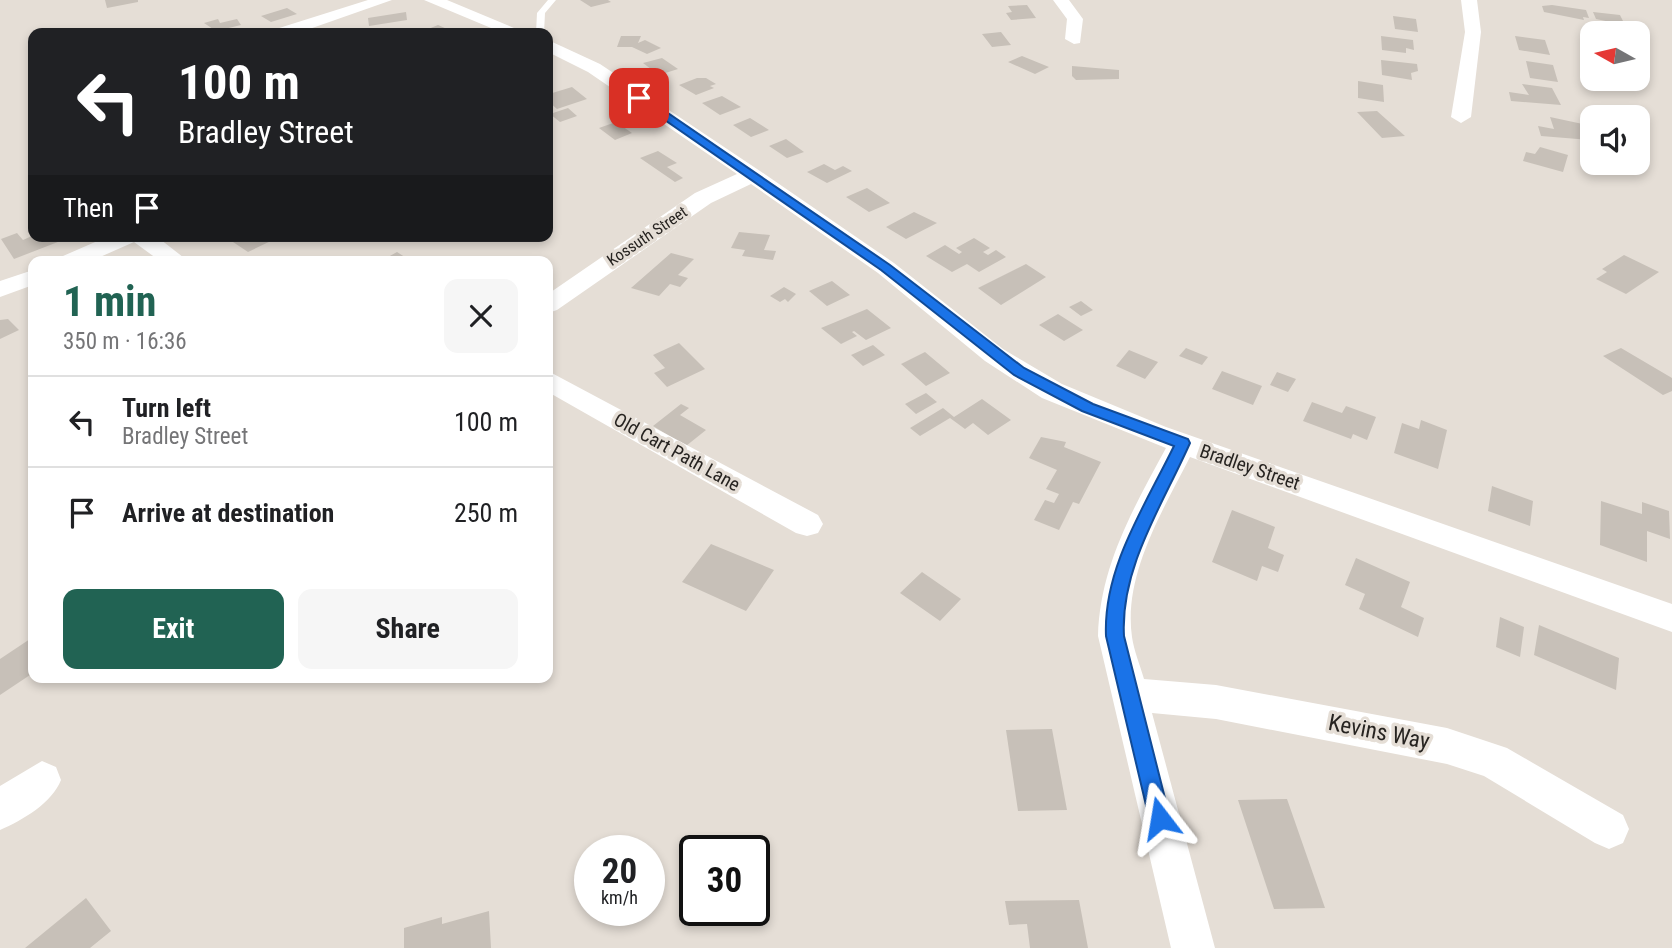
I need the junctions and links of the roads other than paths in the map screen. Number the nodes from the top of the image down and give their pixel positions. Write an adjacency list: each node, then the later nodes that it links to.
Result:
1 (384, 0): 6 (street)
2 (432, 0): 7 (street)
3 (552, 0): 8 (lane)
4 (1061, 0): 9 (street)
5 (1469, 0): 11 (street)
6 (297, 28)
7 (505, 28)
8 (540, 28)
9 (1074, 39)
10 (553, 48): 12 (street, Bradley Street)
11 (1461, 117)
12 (752, 175): 19 (street, Kossuth Street); 21 (street, Bradley Street)
13 (115, 242): 15 (street)
14 (149, 242): 16 (street)
15 (83, 256)
16 (169, 256)
17 (28, 278): 18 (street)
18 (0, 290)
19 (553, 302)
20 (553, 383): 22 (street, Old Cart Path Lane)
21 (1183, 443): 23 (street, Bradley Street); 24 (street)
22 (807, 524)
23 (1672, 618)
24 (1129, 694): 27 (street, Kevins Way); 28 (street)
25 (42, 780): 26 (street)
26 (0, 810)
27 (1609, 829)
28 (1194, 948)

